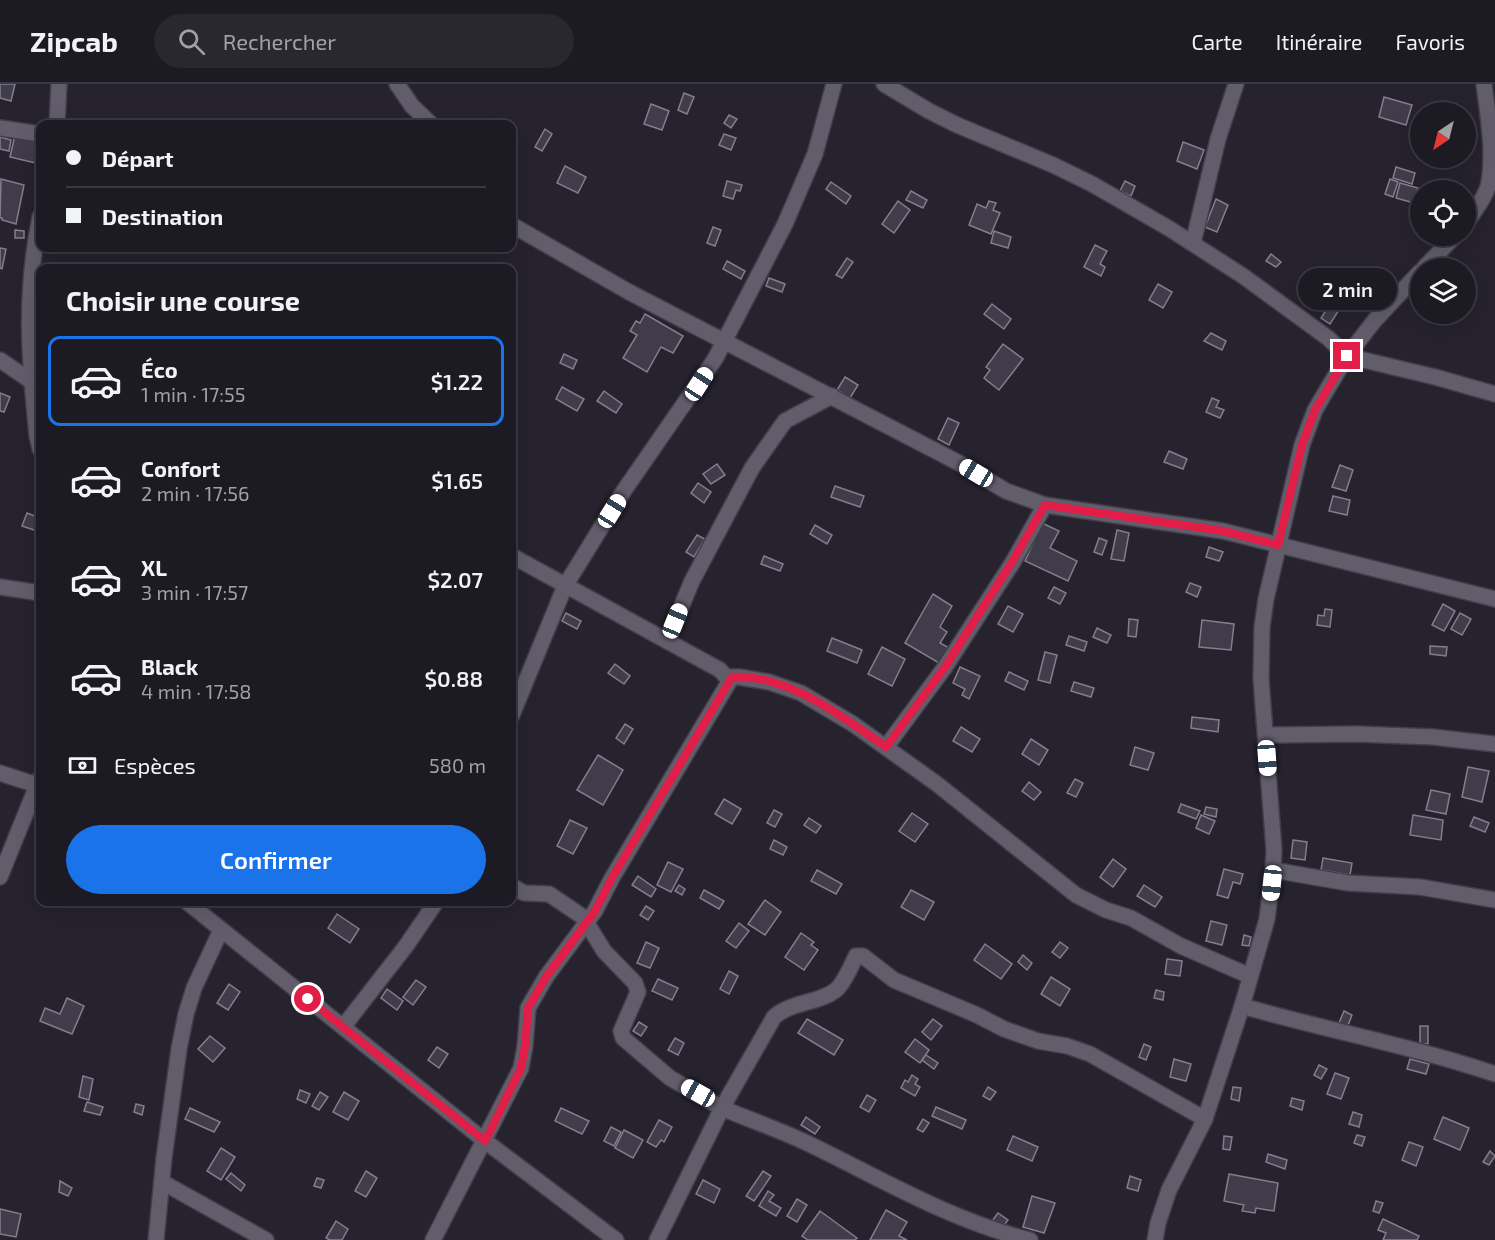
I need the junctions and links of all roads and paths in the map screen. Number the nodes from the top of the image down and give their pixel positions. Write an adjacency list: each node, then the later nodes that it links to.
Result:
1 (59, 84): 7 (street)
2 (397, 84): 8 (street)
3 (834, 84): 19 (street)
4 (884, 84): 15 (street)
5 (1236, 84): 15 (street)
6 (1484, 84): 11 (street)
7 (57, 120)
8 (427, 120)
9 (0, 128): 10 (street)
10 (36, 133)
11 (1492, 187): 12 (street)
12 (1476, 210)
13 (516, 227): 19 (street)
14 (36, 237): 22 (street)
15 (1192, 243): 20 (street)
16 (1445, 246): 17 (street)
17 (1434, 258)
18 (1410, 283): 20 (street)
19 (725, 340): 24 (street); 29 (street)
20 (1347, 356): 23 (street); 27 (street)
21 (0, 360): 22 (street)
22 (31, 381): 25 (street)
23 (1495, 394)
24 (832, 396): 26 (street); 33 (street)
25 (36, 419)
26 (1045, 505): 27 (street); 38 (street)
27 (1278, 545): 32 (street); 36 (street)
28 (516, 558): 29 (street)
29 (566, 586): 33 (street); 35 (street)
30 (0, 587): 31 (street)
31 (36, 592)
32 (1495, 599)
33 (667, 642): 34 (street)
34 (729, 681): 38 (street); 48 (street)
35 (516, 705)
36 (1266, 735): 37 (street); 42 (street)
37 (1495, 744)
38 (886, 747): 50 (street)
39 (0, 773): 40 (street)
40 (36, 782)
41 (36, 792): 43 (street)
42 (1273, 870): 45 (street); 50 (street)
43 (0, 877)
44 (516, 888): 48 (street)
45 (1495, 900)
46 (192, 906): 49 (street)
47 (433, 906): 52 (street)
48 (586, 925): 54 (street); 56 (street)
49 (221, 930): 52 (street); 57 (street)
50 (1250, 976): 51 (street)
51 (1242, 1006): 53 (street); 55 (street)
52 (343, 1027): 56 (street)
53 (1495, 1074)
54 (722, 1108): 55 (street); 62 (street); 63 (street)
55 (1205, 1119): 64 (street)
56 (485, 1141): 60 (street); 61 (street)
57 (162, 1182): 58 (street); 59 (street)
58 (156, 1240)
59 (266, 1240)
60 (433, 1240)
61 (616, 1240)
62 (657, 1240)
63 (1030, 1240)
64 (1155, 1240)

